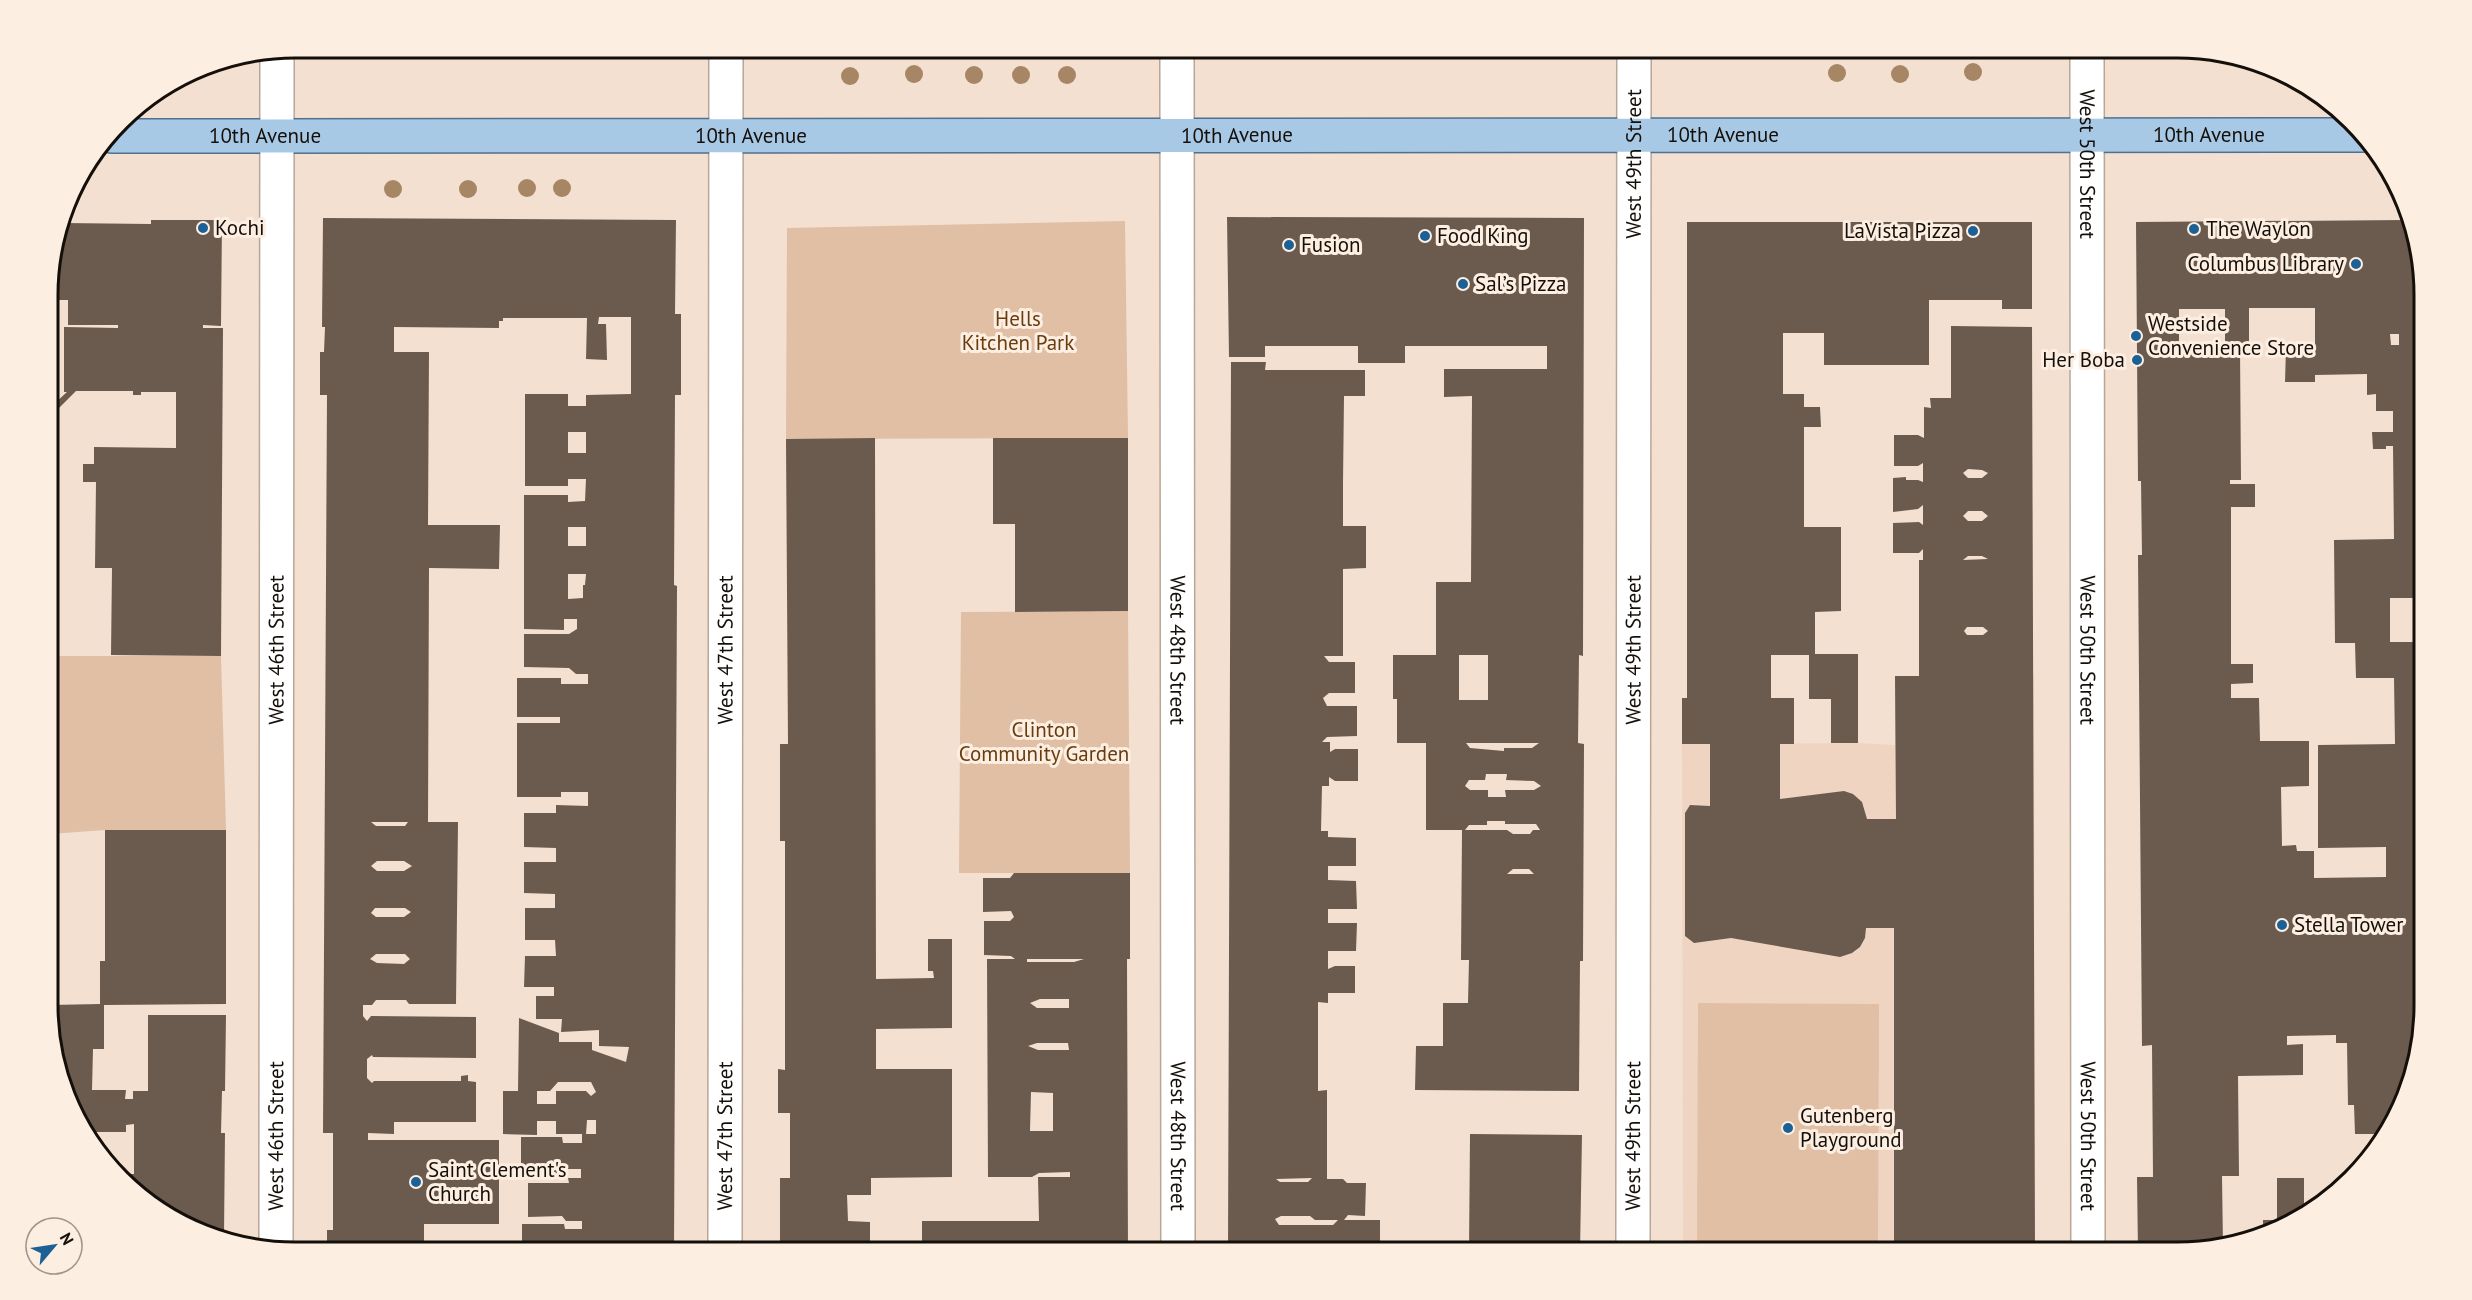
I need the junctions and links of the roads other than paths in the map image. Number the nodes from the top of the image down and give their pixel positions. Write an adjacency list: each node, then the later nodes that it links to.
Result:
1 (726, 58): 12 (main road, West 47th Street)
2 (1177, 58): 7 (main road, West 48th Street)
3 (1634, 58): 8 (main road, West 49th Street)
4 (2087, 58): 9 (main road, West 50th Street)
5 (277, 59): 6 (main road, West 46th Street)
6 (278, 135): 11 (main road, 10th Avenue); 12 (main road, 10th Avenue); 13 (main road, West 46th Street)
7 (1177, 135): 8 (main road, 10th Avenue); 12 (main road, 10th Avenue); 15 (main road, West 48th Street)
8 (1633, 135): 9 (main road, 10th Avenue); 16 (main road, West 49th Street)
9 (2087, 135): 10 (main road, 10th Avenue); 17 (main road, West 50th Street)
10 (2351, 135)
11 (120, 136)
12 (725, 136): 14 (main road, West 47th Street)
13 (276, 1241)
14 (725, 1242)
15 (1178, 1242)
16 (1633, 1242)
17 (2088, 1242)

